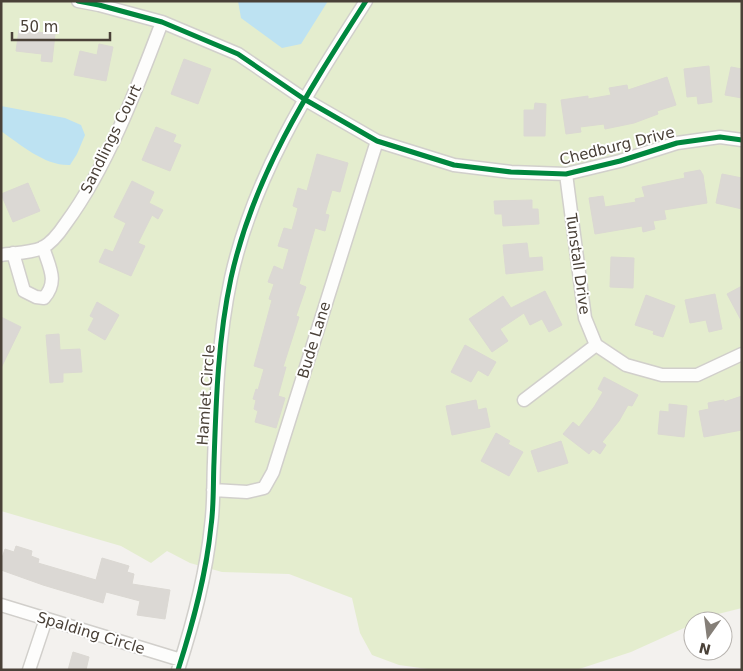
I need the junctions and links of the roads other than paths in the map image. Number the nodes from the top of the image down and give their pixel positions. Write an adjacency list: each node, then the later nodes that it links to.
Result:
1 (78, 1): 3 (street, Chedburg Drive)
2 (366, 1): 4 (street, Hamlet Circle)
3 (162, 22): 4 (street, Chedburg Drive); 8 (street, Sandlings Court)
4 (304, 99): 6 (street, Chedburg Drive); 13 (street, Hamlet Circle)
5 (742, 140): 7 (street, Chedburg Drive)
6 (377, 141): 7 (street, Chedburg Drive); 13 (street, Bude Lane)
7 (566, 174): 10 (street, Tunstall Drive)
8 (43, 248): 9 (street); 9 (street)
9 (7, 254)
10 (596, 345): 11 (street); 12 (street)
11 (742, 354)
12 (524, 400)
13 (213, 490): 16 (street, Hamlet Circle)
14 (1, 605): 15 (street, Spalding Circle)
15 (46, 619): 16 (street, Spalding Circle); 17 (street)
16 (179, 665)
17 (29, 670)

